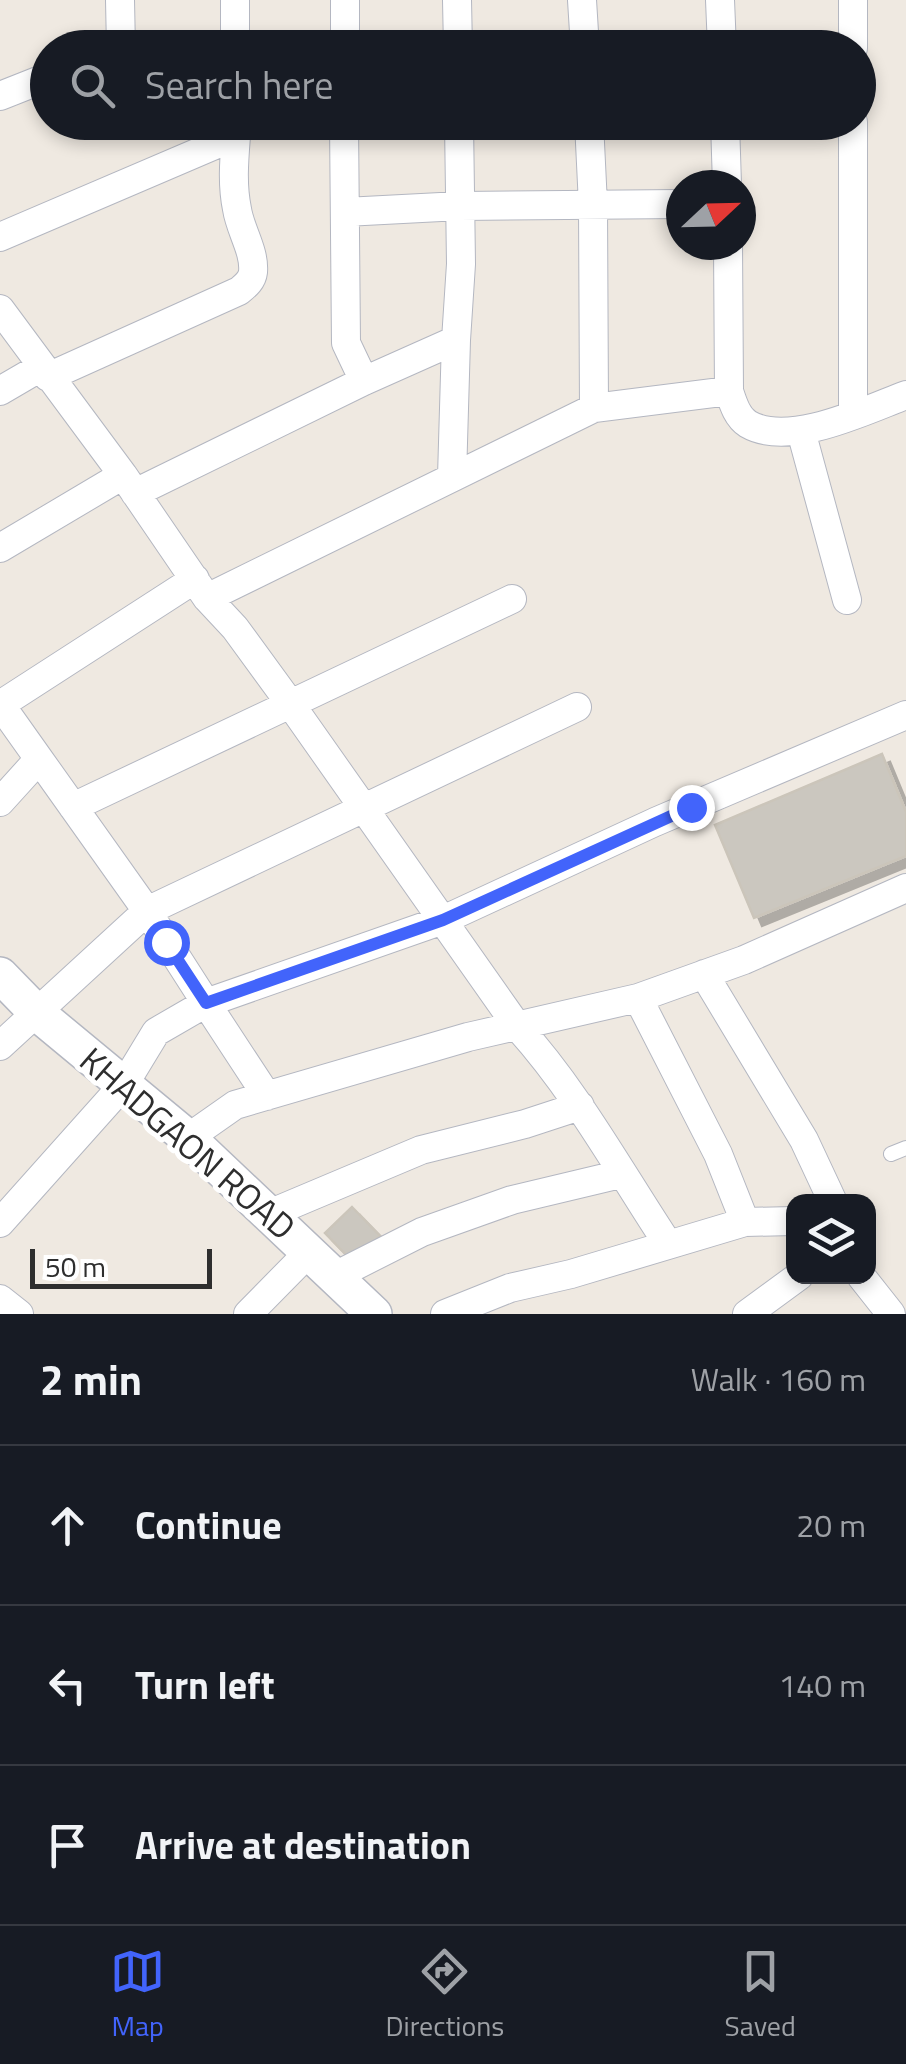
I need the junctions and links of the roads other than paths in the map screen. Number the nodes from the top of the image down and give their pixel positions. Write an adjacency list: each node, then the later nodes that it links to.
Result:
1 (120, 0): 8 (street)
2 (235, 0): 9 (street)
3 (345, 0): 10 (street)
4 (457, 0): 11 (street)
5 (582, 0): 12 (street)
6 (720, 0): 13 (street)
7 (854, 0): 14 (street)
8 (121, 30)
9 (235, 30)
10 (345, 30)
11 (458, 30)
12 (584, 30)
13 (721, 30)
14 (853, 30)
15 (30, 84): 16 (street)
16 (0, 96)
17 (212, 140): 29 (street)
18 (235, 140): 33 (street)
19 (344, 140): 28 (street)
20 (459, 140): 27 (street)
21 (590, 140): 25 (street)
22 (725, 140): 24 (street)
23 (853, 140): 39 (street)
24 (726, 170)
25 (593, 204): 26 (street); 27 (street); 38 (street)
26 (666, 204)
27 (460, 206): 28 (street); 32 (street)
28 (344, 212): 34 (street)
29 (0, 237)
30 (728, 260): 36 (street)
31 (0, 309): 33 (street)
32 (456, 340): 34 (street); 41 (street)
33 (45, 372): 35 (street); 42 (street)
34 (364, 381): 42 (street)
35 (0, 391)
36 (729, 391): 38 (street); 40 (street)
37 (906, 395): 39 (street)
38 (594, 408): 41 (street)
39 (853, 414): 40 (street)
40 (801, 431): 46 (street)
41 (452, 477): 44 (street)
42 (129, 484): 43 (street); 44 (street)
43 (0, 548)
44 (201, 588): 47 (street); 48 (street)
45 (512, 599): 47 (street)
46 (847, 600)
47 (289, 702): 53 (street); 54 (street)
48 (0, 705): 51 (street)
49 (577, 706): 54 (street)
50 (906, 716): 57 (street)
51 (39, 759): 52 (street); 53 (street)
52 (0, 802)
53 (73, 806): 56 (street)
54 (362, 806): 56 (street); 57 (street)
55 (906, 888): 58 (street)
56 (147, 911): 61 (street); 62 (street)
57 (443, 920): 61 (street); 63 (street)
58 (704, 974): 60 (street); 72 (street)
59 (0, 975): 62 (street, KHADGAON ROAD)
60 (638, 998): 63 (street); 74 (street)
61 (206, 1003): 65 (street); 66 (street)
62 (36, 1013): 64 (street); 65 (street, KHADGAON ROAD)
63 (517, 1026): 66 (street); 67 (street)
64 (0, 1046)
65 (125, 1084): 68 (street, KHADGAON ROAD); 76 (street)
66 (267, 1096): 68 (street)
67 (580, 1106): 71 (street); 73 (street)
68 (188, 1138): 73 (street, KHADGAON ROAD)
69 (906, 1148): 70 (lane)
70 (891, 1154)
71 (621, 1174): 77 (street); 79 (street)
72 (828, 1194)
73 (270, 1214): 78 (street, KHADGAON ROAD)
74 (745, 1222): 75 (street); 77 (street)
75 (786, 1222)
76 (0, 1223)
77 (668, 1244): 86 (street)
78 (310, 1251): 79 (street, KHADGAON ROAD); 84 (street)
79 (336, 1275): 85 (street, KHADGAON ROAD)
80 (788, 1284): 87 (street)
81 (867, 1284): 88 (street)
82 (0, 1299): 83 (street)
83 (19, 1314)
84 (248, 1314)
85 (374, 1314)
86 (445, 1314)
87 (747, 1314)
88 (890, 1314)

